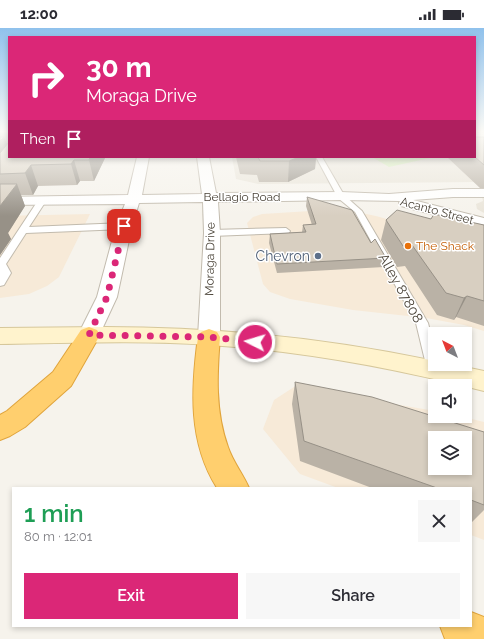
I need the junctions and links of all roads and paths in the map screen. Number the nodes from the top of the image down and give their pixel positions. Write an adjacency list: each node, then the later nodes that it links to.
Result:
1 (142, 160): 7 (street)
2 (203, 160): 6 (street, Moraga Drive)
3 (320, 160): 5 (lane, Alley 87808)
4 (484, 193): 8 (street, Bellagio Road)
5 (341, 196): 6 (street, Bellagio Road); 8 (street, Bellagio Road); 20 (lane, Alley 87808)
6 (210, 197): 7 (street, Bellagio Road); 15 (street, Moraga Drive)
7 (134, 198): 10 (street, Bellagio Road); 12 (street)
8 (389, 198): 11 (street, Acanto Street)
9 (0, 201): 10 (street, Bellagio Road)
10 (42, 201): 13 (lane)
11 (484, 224)
12 (124, 226): 13 (lane); 17 (street)
13 (23, 230): 16 (lane)
14 (286, 231): 15 (lane)
15 (212, 233): 19 (street, Moraga Drive)
16 (0, 283)
17 (89, 335): 18 (main road); 19 (main road); 24 (highway)
18 (0, 336)
19 (209, 337): 21 (main road); 25 (highway)
20 (428, 348)
21 (428, 368)
22 (442, 371): 23 (main road)
23 (484, 381)
24 (0, 428)
25 (233, 487)
26 (462, 627): 27 (highway)
27 (484, 636)

